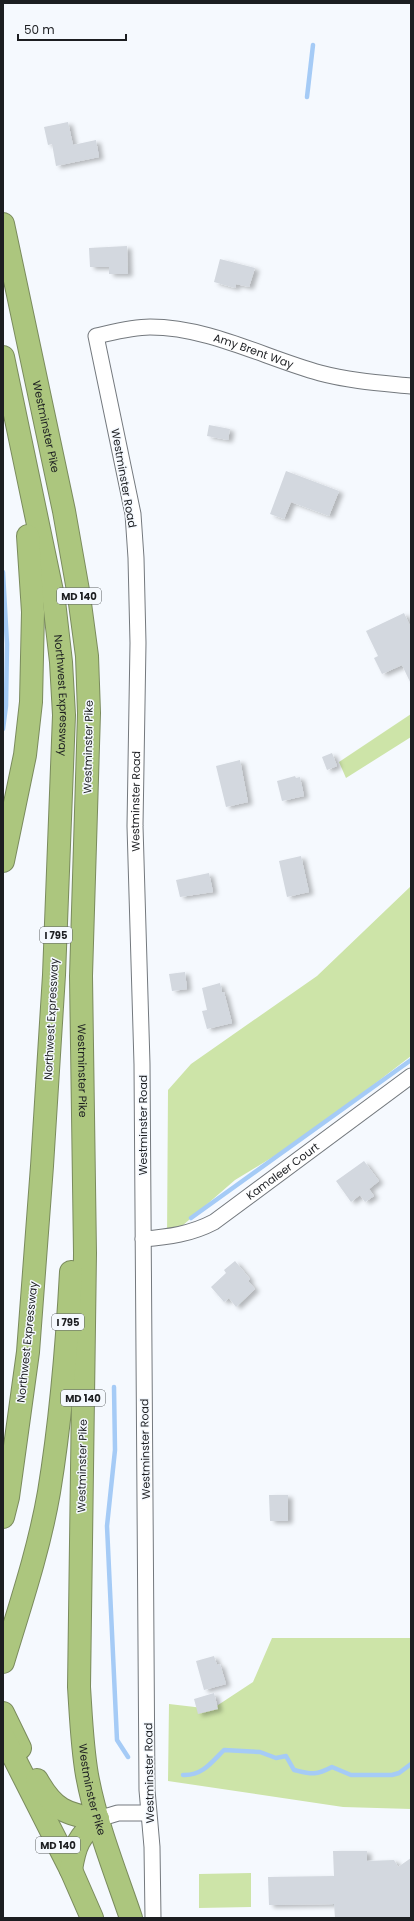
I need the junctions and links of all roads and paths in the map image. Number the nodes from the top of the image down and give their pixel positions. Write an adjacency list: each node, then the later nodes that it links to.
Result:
1 (3, 224): 6 (highway, Westminster Pike / MD 140)
2 (96, 336): 4 (street, Amy Brent Way); 8 (street, Westminster Road)
3 (3, 358): 5 (highway); 9 (highway, Northwest Expressway / I 795)
4 (411, 386)
5 (3, 861)
6 (82, 976): 10 (highway, I 795); 15 (highway, Westminster Pike / MD 140)
7 (411, 1076): 8 (street, Kamaleer Court)
8 (144, 1240): 14 (street, Westminster Road)
9 (3, 1517)
10 (3, 1662)
11 (3, 1713): 13 (highway)
12 (3, 1736): 13 (highway, MD 140)
13 (24, 1767): 15 (highway); 16 (highway, MD 140)
14 (148, 1813): 15 (street); 20 (street, Westminster Road)
15 (98, 1819): 16 (highway); 19 (highway, Westminster Pike / MD 140)
16 (71, 1870): 17 (highway, MD 140)
17 (89, 1909): 18 (highway)
18 (98, 1918)
19 (131, 1918)
20 (153, 1918)

